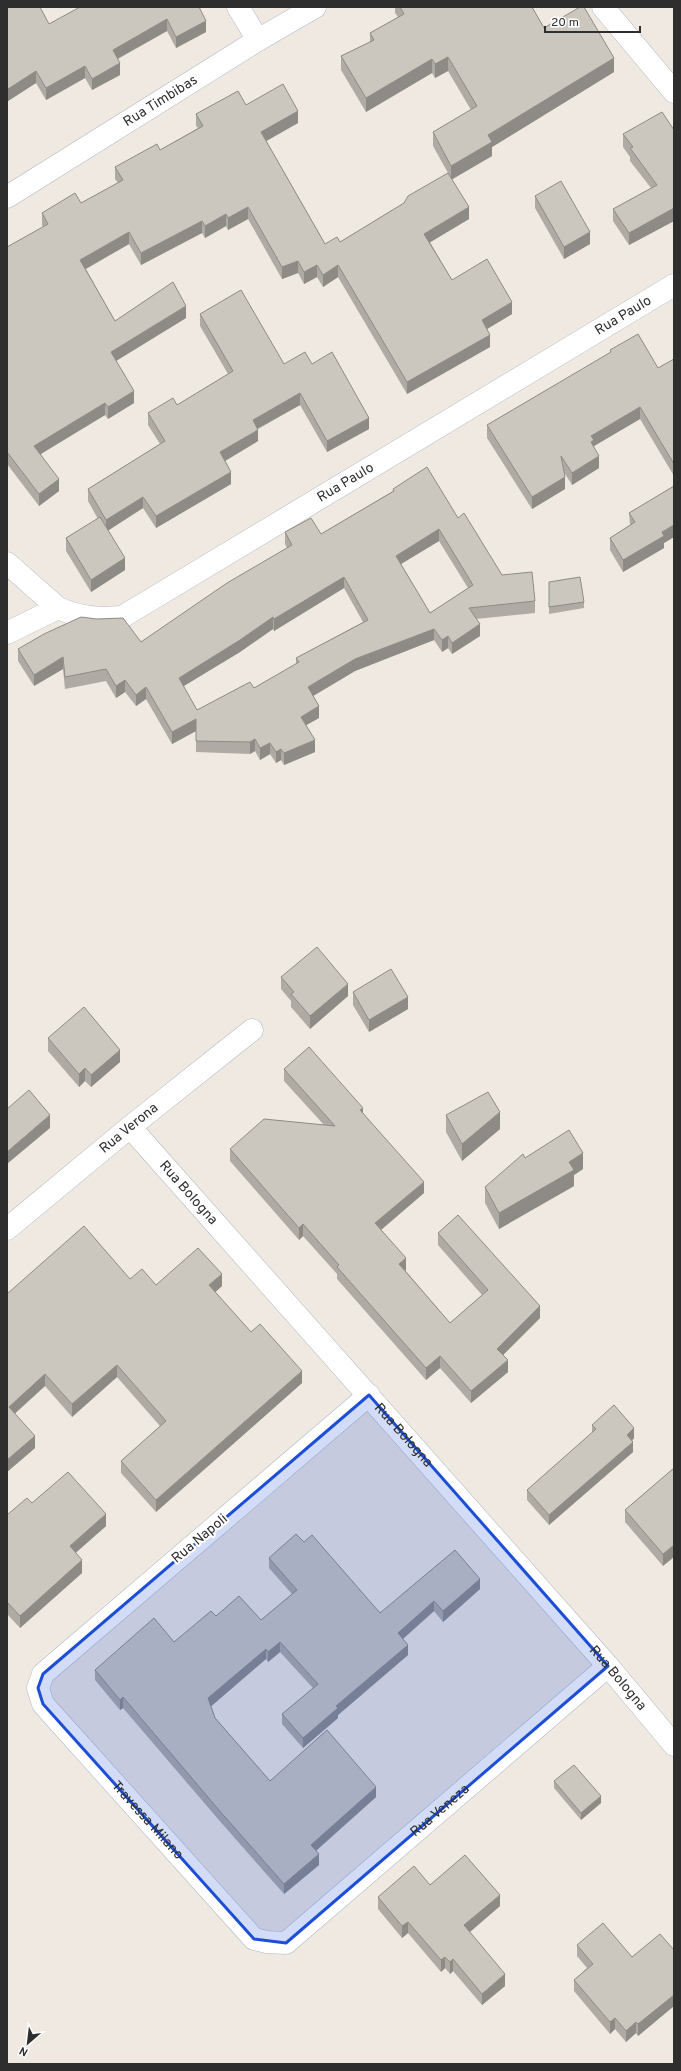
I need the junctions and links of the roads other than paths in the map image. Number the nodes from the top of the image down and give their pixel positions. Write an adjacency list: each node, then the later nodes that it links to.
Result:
1 (238, 7): 4 (street)
2 (315, 7): 4 (street, Rua Timbibas)
3 (603, 7): 5 (street)
4 (258, 40): 6 (street, Rua Timbibas)
5 (674, 92)
6 (7, 197)
7 (674, 285): 9 (street, Rua Paulo)
8 (7, 563): 9 (street, Rua Paulo)
9 (58, 608): 10 (street)
10 (7, 633)
11 (252, 1030): 12 (street, Rua Verona)
12 (130, 1127): 13 (street, Rua Verona); 14 (street, Rua Bologna)
13 (7, 1229)
14 (369, 1395): 15 (street, Rua Bologna); 16 (street, Rua Napoli)
15 (608, 1666): 17 (street, Rua Bologna); 18 (street, Rua Veneza)
16 (38, 1688): 18 (street, Travessa Milano)
17 (674, 1745)
18 (267, 1942)

